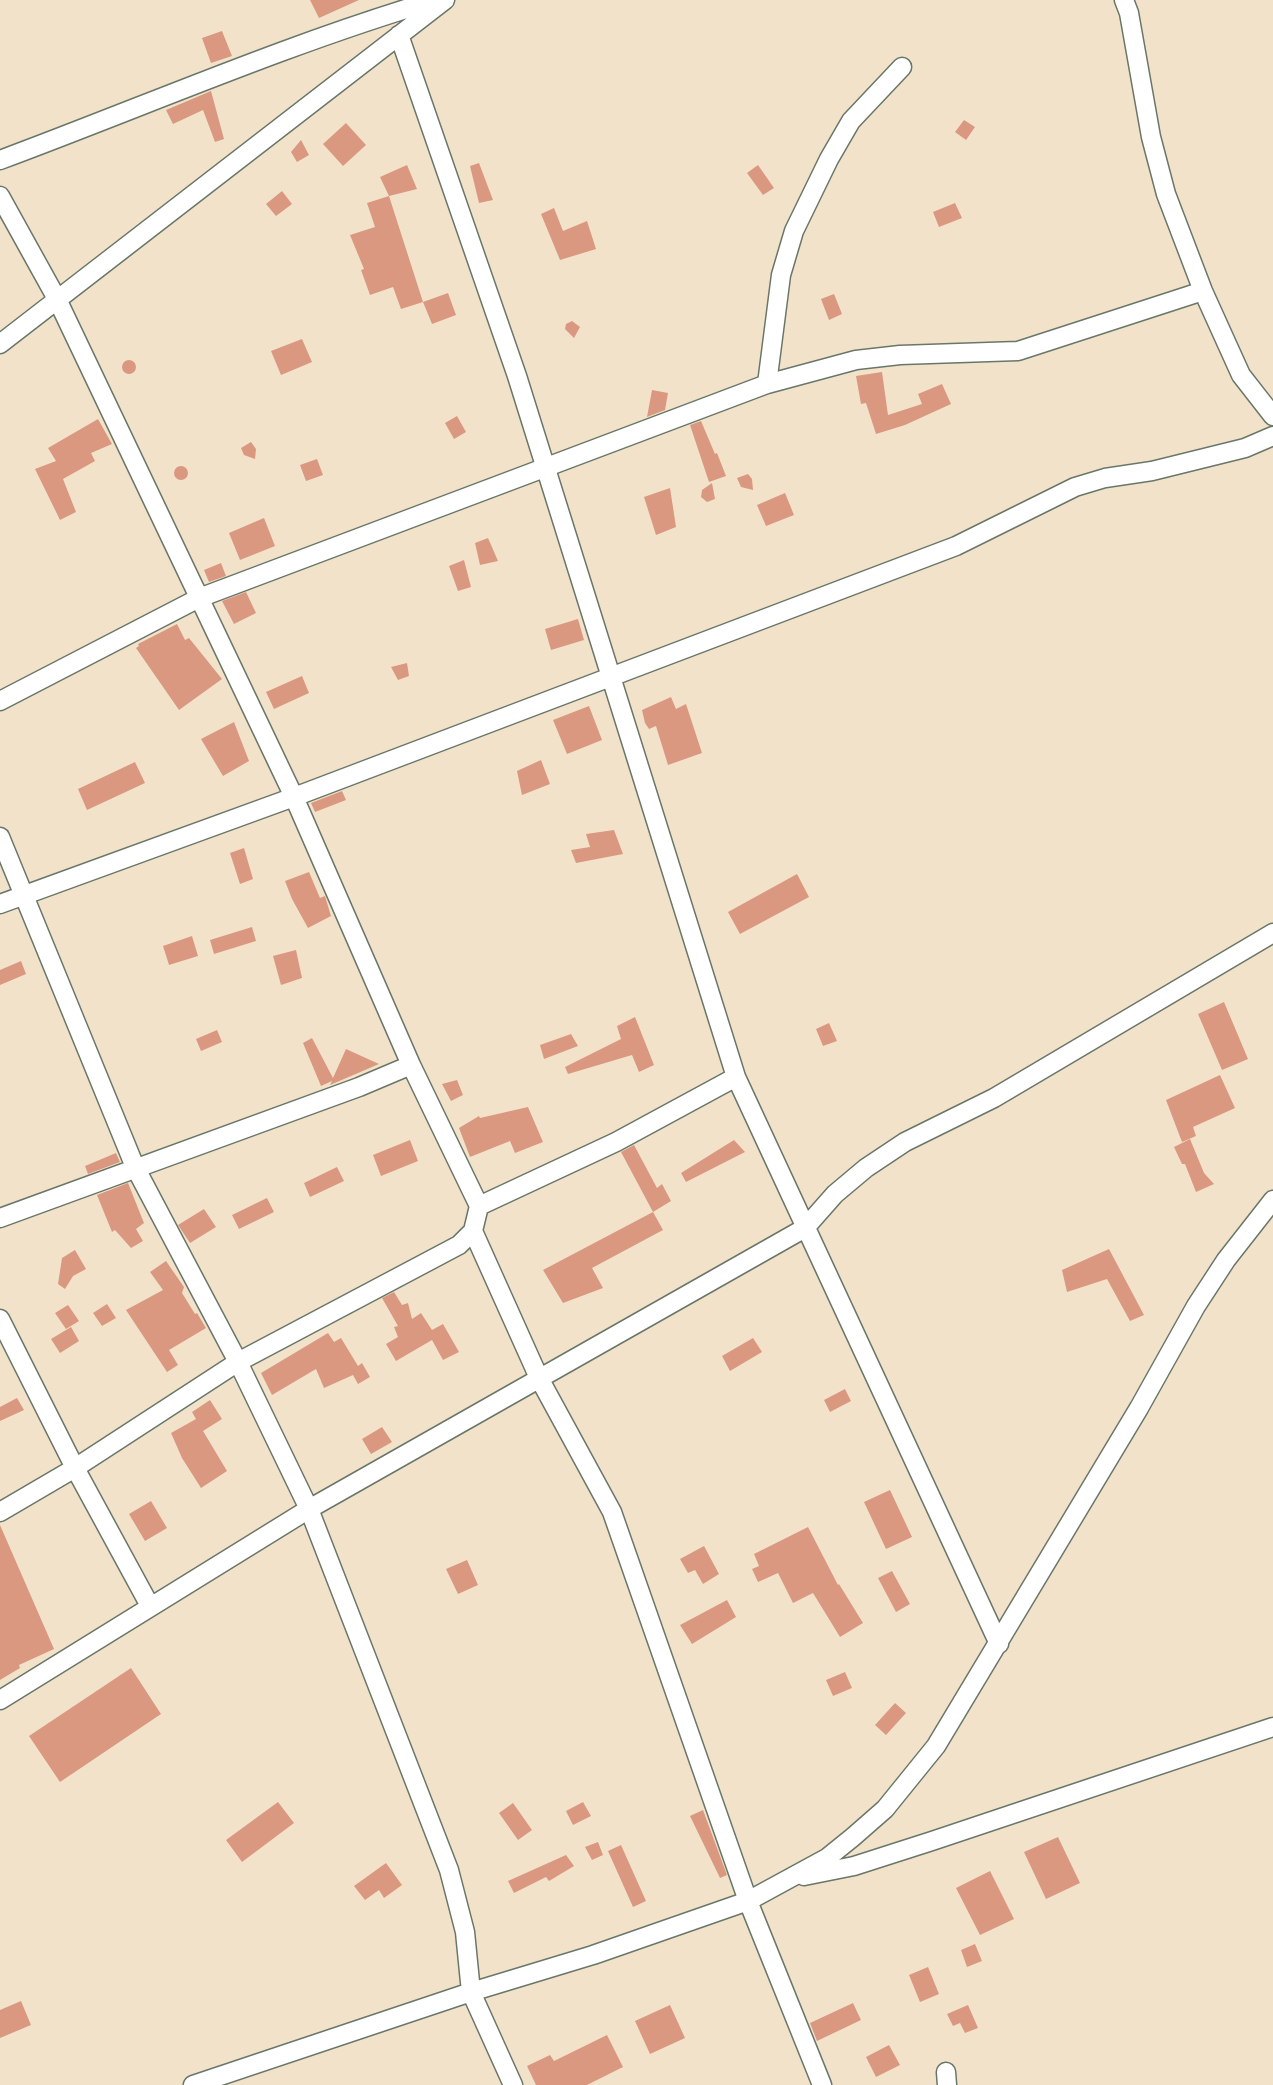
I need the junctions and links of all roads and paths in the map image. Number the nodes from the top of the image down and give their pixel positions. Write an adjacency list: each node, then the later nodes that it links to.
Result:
1 (435, 0): 6 (street)
2 (445, 0): 4 (street)
3 (1124, 0): 8 (street)
4 (399, 35): 9 (street); 14 (street)
5 (902, 67): 11 (street)
6 (0, 160)
7 (0, 196): 9 (street)
8 (1203, 291): 11 (street); 12 (street)
9 (57, 299): 10 (street); 15 (street)
10 (0, 344)
11 (767, 383): 14 (street)
12 (1273, 416)
13 (1273, 436): 16 (street)
14 (544, 466): 15 (street); 16 (street)
15 (199, 598): 17 (street); 18 (street)
16 (610, 677): 18 (street); 24 (street)
17 (0, 701)
18 (293, 797): 20 (street); 23 (street)
19 (0, 837): 20 (street)
20 (25, 895): 21 (street); 25 (street)
21 (0, 904)
22 (1273, 933): 29 (street)
23 (411, 1065): 25 (street); 27 (street)
24 (736, 1077): 27 (street); 29 (street)
25 (135, 1167): 28 (street); 32 (street)
26 (1273, 1200): 38 (street)
27 (479, 1206): 30 (street)
28 (0, 1217)
29 (805, 1228): 33 (street); 38 (street)
30 (472, 1231): 32 (street); 33 (street)
31 (0, 1319): 34 (street)
32 (238, 1362): 34 (street); 35 (street)
33 (539, 1378): 35 (street); 42 (street)
34 (75, 1468): 36 (street); 37 (street)
35 (309, 1509): 37 (street); 43 (street)
36 (0, 1512)
37 (150, 1606): 39 (street)
38 (999, 1644): 41 (street)
39 (0, 1700)
40 (1273, 1727): 41 (street)
41 (787, 1880): 42 (street)
42 (748, 1901): 43 (street); 46 (street)
43 (471, 1992): 44 (street); 45 (street)
44 (193, 2085)
45 (513, 2085)
46 (822, 2085)

